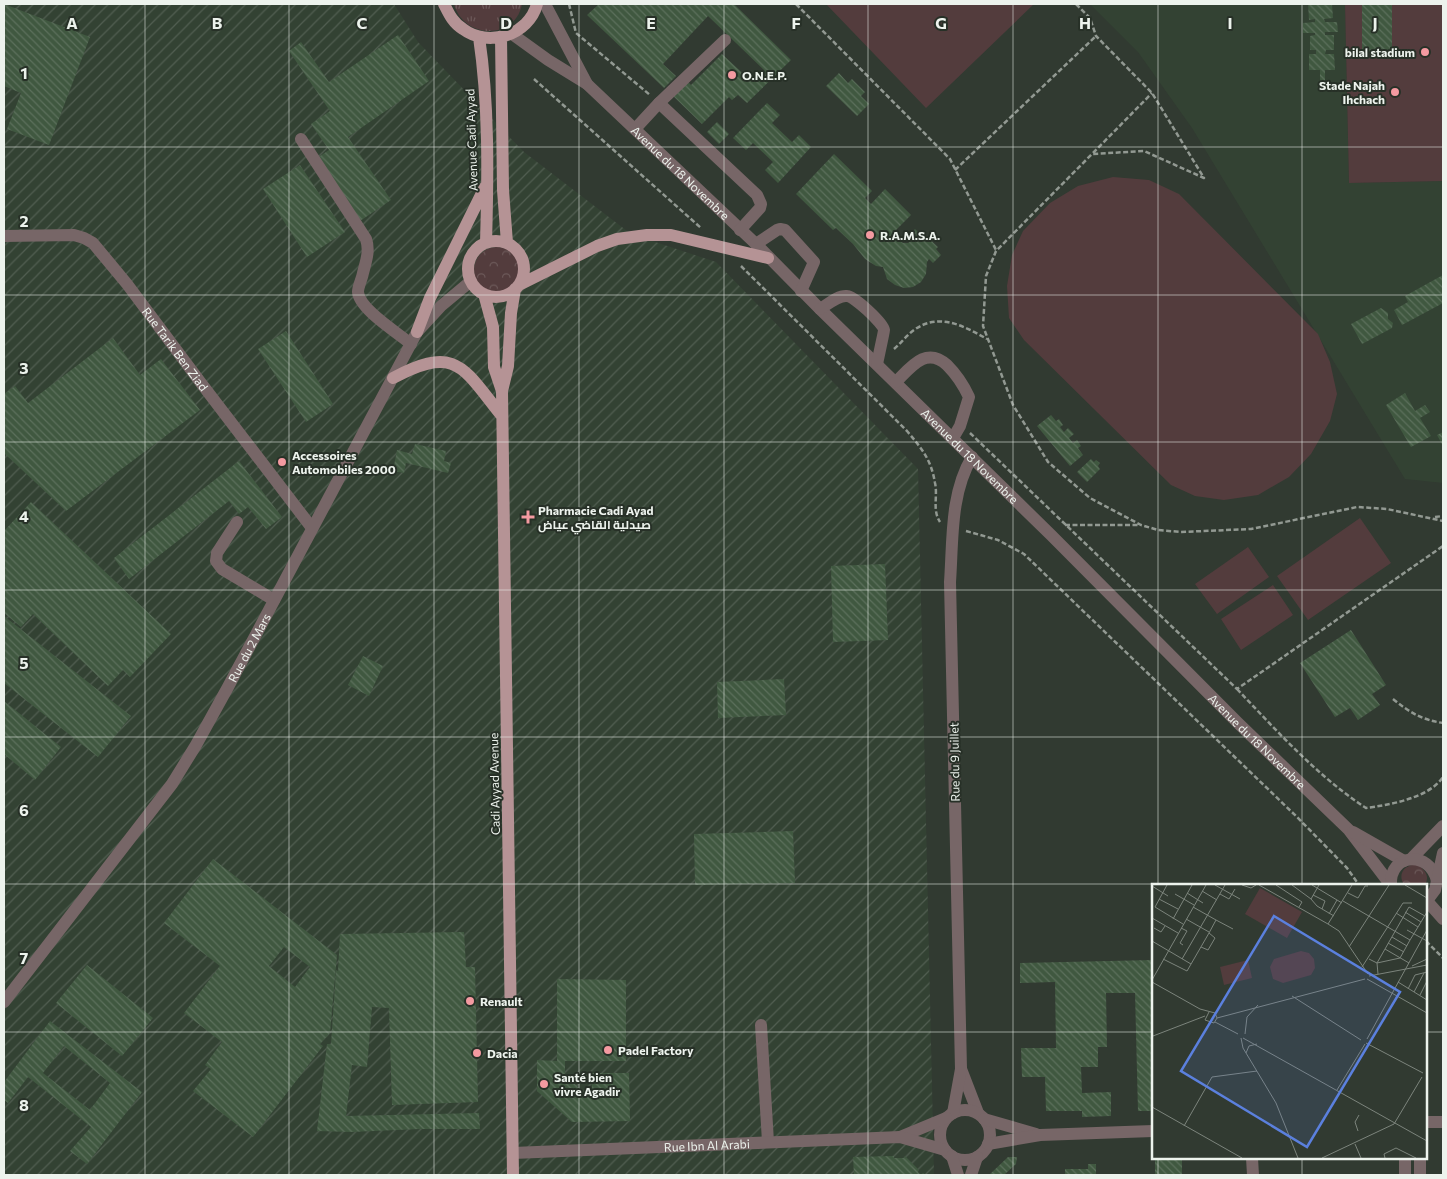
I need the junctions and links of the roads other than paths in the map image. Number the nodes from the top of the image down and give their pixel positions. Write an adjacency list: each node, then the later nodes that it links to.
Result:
1 (444, 4): 5 (main road)
2 (537, 4): 4 (main road)
3 (545, 4): 7 (street, Avenue du 18 Novembre)
4 (506, 36): 5 (main road); 7 (street, Avenue du 18 Novembre); 15 (main road)
5 (479, 37): 11 (main road, Avenue Cadi Ayyad)
6 (725, 40): 8 (street)
7 (587, 84): 9 (street, Avenue du 18 Novembre)
8 (659, 103): 9 (street); 12 (street)
9 (635, 128): 12 (street, Avenue du 18 Novembre)
10 (301, 139): 24 (street)
11 (488, 182): 14 (main road, Avenue Cadi Ayyad); 23 (main road)
12 (740, 230): 16 (street, Avenue du 18 Novembre)
13 (4, 236): 33 (street, Rue Tarik Ben Ziad)
14 (486, 243): 15 (main road); 18 (main road)
15 (507, 243): 19 (main road)
16 (756, 244): 17 (street, Avenue du 18 Novembre); 20 (street)
17 (768, 258): 19 (main road); 20 (street, Avenue du 18 Novembre)
18 (471, 281): 21 (main road); 23 (street, Rue du 2 Mars)
19 (517, 287): 21 (main road); 28 (main road)
20 (801, 290): 22 (street, Avenue du 18 Novembre)
21 (484, 294): 28 (main road)
22 (820, 309): 25 (street, Avenue du 18 Novembre); 25 (street)
23 (417, 332): 24 (street, Rue du 2 Mars)
24 (411, 344): 26 (street, Rue du 2 Mars)
25 (877, 364): 27 (street, Avenue du 18 Novembre)
26 (394, 378): 29 (main road); 33 (street, Rue du 2 Mars)
27 (896, 382): 30 (street, Avenue du 18 Novembre); 30 (street)
28 (502, 392): 29 (main road, Cadi Ayyad Avenue)
29 (502, 416): 57 (main road, Cadi Ayyad Avenue)
30 (953, 438): 31 (street, Avenue du 18 Novembre)
31 (972, 457): 36 (street, Avenue du 18 Novembre); 47 (street, Rue du 9 Juillet)
32 (237, 522): 34 (street)
33 (312, 528): 34 (street, Rue du 2 Mars)
34 (274, 600): 45 (street, Rue du 2 Mars)
35 (1443, 826): 38 (street)
36 (1349, 830): 38 (street, Avenue du 18 Novembre); 40 (street, Avenue du 18 Novembre)
37 (1443, 853): 39 (street)
38 (1407, 860): 39 (street, Avenue du 18 Novembre); 41 (street)
39 (1437, 881): 42 (street)
40 (1390, 884)
41 (1391, 884)
42 (1427, 900)
43 (1427, 902): 44 (street)
44 (1443, 918)
45 (4, 1002)
46 (760, 1025): 55 (street)
47 (961, 1069): 48 (street, Rue du 9 Juillet); 49 (street, Rue du 9 Juillet)
48 (949, 1115): 49 (street); 54 (street, Rue Ibn Al Arabi); 58 (street)
49 (981, 1116): 53 (street); 56 (street)
50 (1427, 1122): 51 (street)
51 (1443, 1122)
52 (1152, 1131): 53 (street)
53 (1040, 1136): 56 (street)
54 (900, 1137): 55 (street, Rue Ibn Al Arabi); 58 (street, Rue Ibn Al Arabi)
55 (768, 1142): 57 (street, Rue Ibn Al Arabi)
56 (988, 1144): 59 (street)
57 (513, 1152): 63 (main road, Cadi Ayyad Avenue)
58 (948, 1153): 59 (street); 64 (street)
59 (977, 1157): 65 (street)
60 (1252, 1159): 66 (street)
61 (1404, 1159): 67 (street)
62 (1420, 1159): 68 (street)
63 (513, 1175)
64 (958, 1175)
65 (971, 1175)
66 (1253, 1175)
67 (1405, 1175)
68 (1420, 1175)

